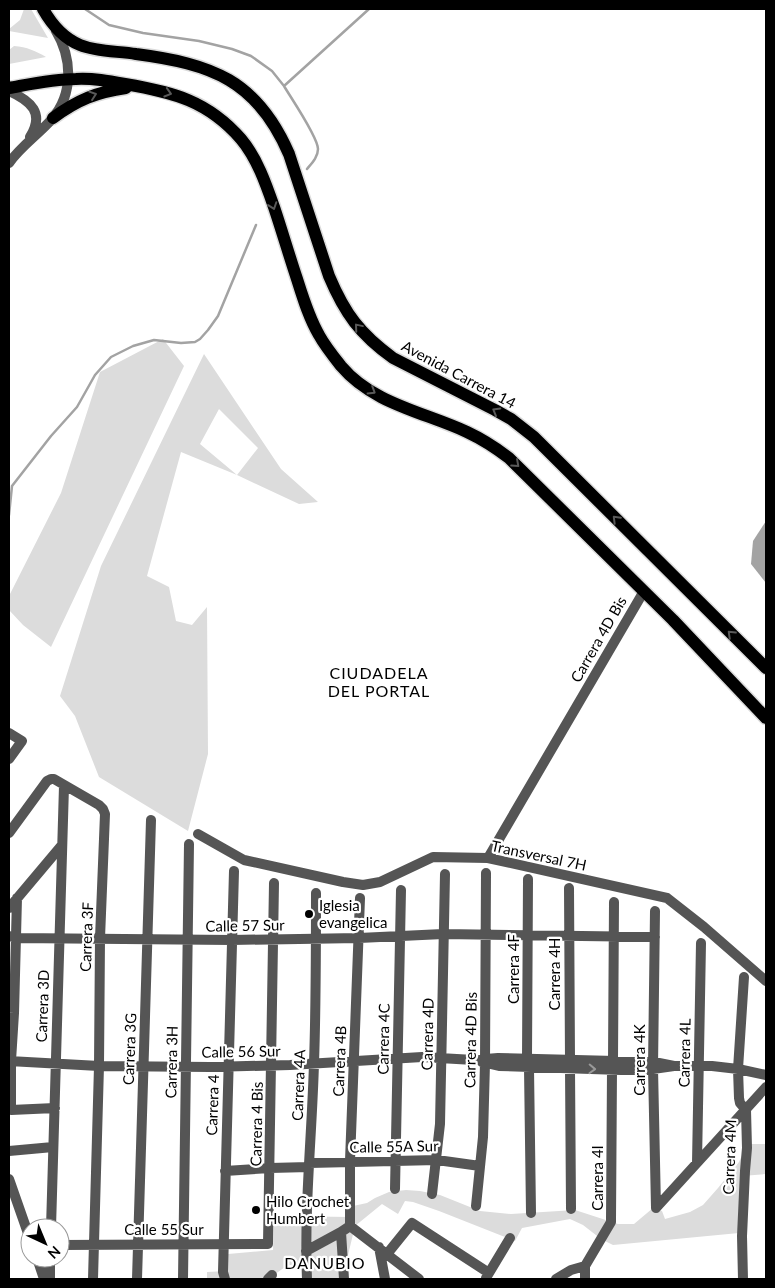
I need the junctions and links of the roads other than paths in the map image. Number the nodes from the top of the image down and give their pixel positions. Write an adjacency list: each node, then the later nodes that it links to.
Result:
1 (43, 9): 2 (main road, Avenida Carrera 14)
2 (52, 24): 3 (street); 10 (main road, Avenida Carrera 14, one-way to 2)
3 (68, 79): 4 (main road); 5 (main road); 6 (street)
4 (139, 86): 6 (main road, one-way to 4); 9 (main road, one-way to 9)
5 (9, 90): 7 (street)
6 (53, 118): 7 (street)
7 (25, 145): 8 (street)
8 (9, 163)
9 (644, 591): 11 (main road); 20 (street, Carrera 4D Bis)
10 (766, 668)
11 (766, 718)
12 (9, 733): 13 (street)
13 (9, 759)
14 (64, 786): 16 (street); 19 (street, Carrera 3D); 43 (street, Carrera 3F)
15 (151, 820): 46 (street, Carrera 3G)
16 (9, 833)
17 (198, 834): 20 (street, Transversal 7H)
18 (189, 844): 47 (street, Carrera 3H)
19 (62, 845): 29 (street); 42 (street, Carrera 3D)
20 (488, 858): 53 (street, Transversal 7H)
21 (234, 871): 48 (street, Carrera 4)
22 (486, 873): 35 (street, Carrera 4D Bis)
23 (445, 874): 34 (street, Carrera 4D)
24 (528, 879): 36 (street, Carrera 4F)
25 (274, 884): 49 (street, Carrera 4 Bis)
26 (569, 888): 38 (street, Carrera 4H)
27 (401, 890): 37 (street, Carrera 4C)
28 (316, 893): 45 (street, Carrera 4A)
29 (17, 898): 32 (street); 39 (street)
30 (360, 898): 44 (street, Carrera 4B)
31 (614, 902): 40 (street, Carrera 4I)
32 (9, 908)
33 (656, 911): 41 (street, Carrera 4K)
34 (444, 934): 35 (street, Calle 57 Sur); 37 (street, Calle 57 Sur); 56 (street, Carrera 4D)
35 (486, 934): 36 (street, Calle 57 Sur); 59 (street, Carrera 4D Bis)
36 (528, 935): 38 (street, Calle 57 Sur); 60 (street, Carrera 4F)
37 (400, 936): 44 (street, Calle 57 Sur); 55 (street, Carrera 4C)
38 (569, 936): 40 (street, Calle 57 Sur); 63 (street, Carrera 4H)
39 (12, 937): 42 (street, Calle 57 Sur); 51 (street)
40 (614, 937): 41 (street, Calle 57 Sur); 70 (street, Carrera 4I)
41 (655, 937): 65 (street, Carrera 4K)
42 (59, 938): 43 (street, Calle 57 Sur); 61 (street, Carrera 3D)
43 (100, 938): 46 (street, Calle 57 Sur); 66 (street, Carrera 3F)
44 (359, 938): 45 (street, Calle 57 Sur); 58 (street, Carrera 4B)
45 (316, 939): 49 (street, Calle 57 Sur); 62 (street, Carrera 4A)
46 (147, 940): 47 (street, Calle 57 Sur); 67 (street, Carrera 3G)
47 (188, 940): 48 (street, Calle 57 Sur); 68 (street, Carrera 3H)
48 (232, 940): 49 (street, Calle 57 Sur); 69 (street, Carrera 4)
49 (274, 940): 64 (street, Carrera 4 Bis)
50 (701, 943): 71 (street, Carrera 4L)
51 (12, 970): 54 (street)
52 (744, 977): 72 (street, Carrera 4M)
53 (766, 981)
54 (11, 1013): 57 (street)
55 (398, 1058): 56 (street, Calle 56 Sur); 58 (street, Calle 56 Sur); 80 (street, Carrera 4C)
56 (441, 1058): 59 (street, Calle 56 Sur); 79 (street, Carrera 4D)
57 (10, 1061): 61 (street, Calle 56 Sur); 75 (street)
58 (354, 1061): 62 (street, Calle 56 Sur); 81 (street, Carrera 4B)
59 (485, 1061): 60 (street, Calle 56 Sur); 84 (street, Carrera 4D Bis)
60 (528, 1063): 63 (street, Calle 56 Sur); 92 (street, Carrera 4F)
61 (56, 1064): 66 (street, Calle 56 Sur); 75 (street, Carrera 3D)
62 (314, 1064): 64 (street, Calle 56 Sur); 83 (street, Carrera 4A)
63 (570, 1064): 70 (street, Calle 56 Sur); 91 (street, Carrera 4H)
64 (272, 1065): 69 (street, Calle 56 Sur); 85 (street, Carrera 4 Bis)
65 (653, 1065): 70 (street, Calle 56 Sur); 71 (street, Calle 56 Sur); 82 (street, Carrera 4K)
66 (99, 1066): 67 (street, Calle 56 Sur); 103 (street)
67 (143, 1066): 68 (street, Calle 56 Sur); 98 (street, Carrera 3G)
68 (186, 1066): 69 (street, Calle 56 Sur); 99 (street, Carrera 3H)
69 (228, 1066): 86 (street, Carrera 4)
70 (612, 1066): 106 (street, Carrera 4I)
71 (699, 1066): 72 (street, Calle 56 Sur); 82 (street, Carrera 4L)
72 (738, 1069): 73 (street, Calle 56 Sur); 76 (street, Carrera 4M)
73 (766, 1075)
74 (766, 1087): 76 (street)
75 (55, 1108): 77 (street, Carrera 3D)
76 (746, 1110): 82 (street); 118 (street, Carrera 4M)
77 (54, 1147): 78 (street); 94 (street, Carrera 3D)
78 (9, 1151)
79 (437, 1160): 80 (street, Calle 55A Sur); 84 (street, Calle 55A Sur); 89 (street, Carrera 4D)
80 (396, 1161): 81 (street, Calle 55A Sur); 88 (street, Carrera 4C)
81 (350, 1162): 83 (street, Calle 55A Sur); 95 (street, Carrera 4B)
82 (697, 1163)
83 (309, 1165): 85 (street, Calle 55A Sur); 105 (street, Carrera 4A)
84 (480, 1166): 90 (street, Carrera 4D Bis)
85 (270, 1168): 86 (street, Calle 55A Sur); 101 (street, Carrera 4 Bis)
86 (225, 1171): 100 (street, Carrera 4)
87 (9, 1179): 93 (street)
88 (395, 1189)
89 (432, 1194)
90 (476, 1206)
91 (571, 1209)
92 (531, 1213)
93 (23, 1218)
94 (51, 1218)
95 (350, 1226): 96 (street); 104 (street)
96 (342, 1232): 105 (street); 113 (street)
97 (510, 1238): 107 (street)
98 (138, 1244): 99 (street, Calle 55 Sur); 103 (street, Calle 55 Sur); 109 (street, Carrera 3G)
99 (185, 1244): 100 (street, Calle 55 Sur); 110 (street, Carrera 3H)
100 (224, 1244): 101 (street, Calle 55 Sur); 111 (street, Carrera 4)
101 (268, 1244)
102 (70, 1245): 103 (street, Calle 55 Sur)
103 (94, 1245): 108 (street)
104 (383, 1251): 107 (street); 114 (street); 115 (street)
105 (306, 1252): 112 (street, Carrera 4A)
106 (585, 1266): 116 (street); 117 (street)
107 (487, 1276)
108 (93, 1279)
109 (137, 1279)
110 (184, 1279)
111 (225, 1279)
112 (307, 1279)
113 (344, 1279)
114 (385, 1279)
115 (418, 1279)
116 (556, 1279)
117 (586, 1279)
118 (743, 1279)

